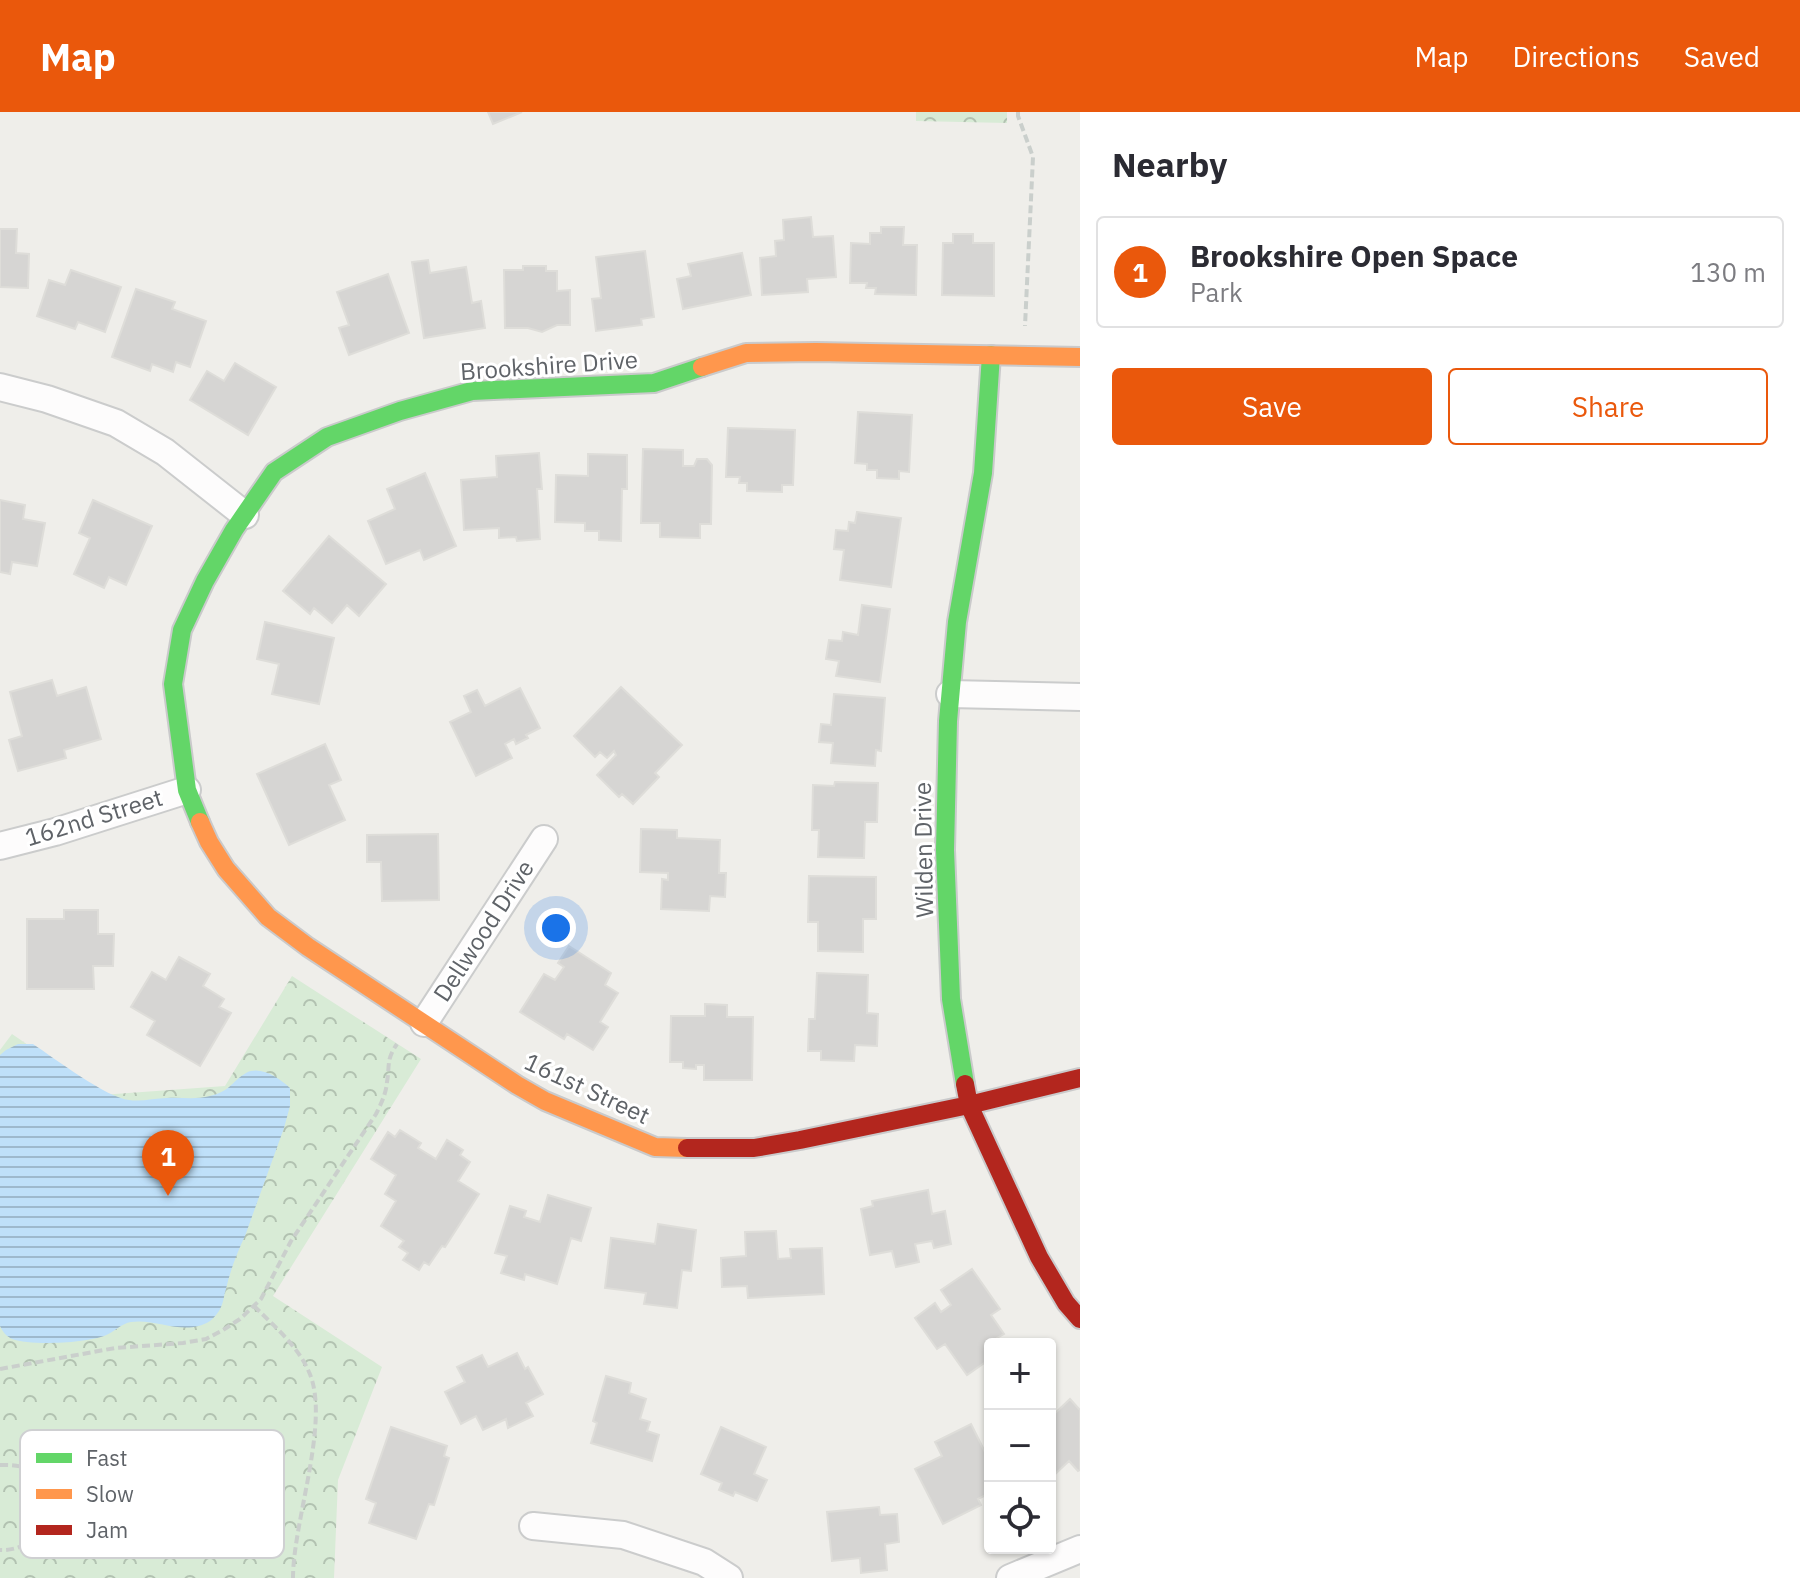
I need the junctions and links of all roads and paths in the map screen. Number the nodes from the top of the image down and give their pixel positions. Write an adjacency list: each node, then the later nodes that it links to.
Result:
1 (1018, 112): 3 (path)
2 (991, 355): 3 (street, Brookshire Drive); 6 (street, Brookshire Drive); 7 (street, Wilden Drive)
3 (1024, 356): 4 (street, Brookshire Drive)
4 (1080, 357)
5 (0, 387): 6 (street)
6 (245, 515): 9 (street, Brookshire Drive)
7 (950, 694): 8 (street); 15 (street, Wilden Drive)
8 (1080, 697)
9 (187, 790): 11 (street, 162nd Street); 12 (street, 161st Street)
10 (544, 839): 12 (street, Dellwood Drive)
11 (0, 846)
12 (424, 1023): 15 (street, 161st Street)
13 (398, 1043): 16 (path)
14 (1080, 1078): 15 (street, 161st Street)
15 (969, 1105): 17 (street, Wilden Drive)
16 (254, 1306): 18 (path); 25 (path)
17 (1080, 1319)
18 (0, 1369)
19 (0, 1465): 20 (path)
20 (20, 1466)
21 (533, 1526): 26 (street)
22 (20, 1548): 24 (path)
23 (1080, 1549): 27 (street)
24 (0, 1550)
25 (293, 1578)
26 (729, 1578)
27 (1010, 1578)

